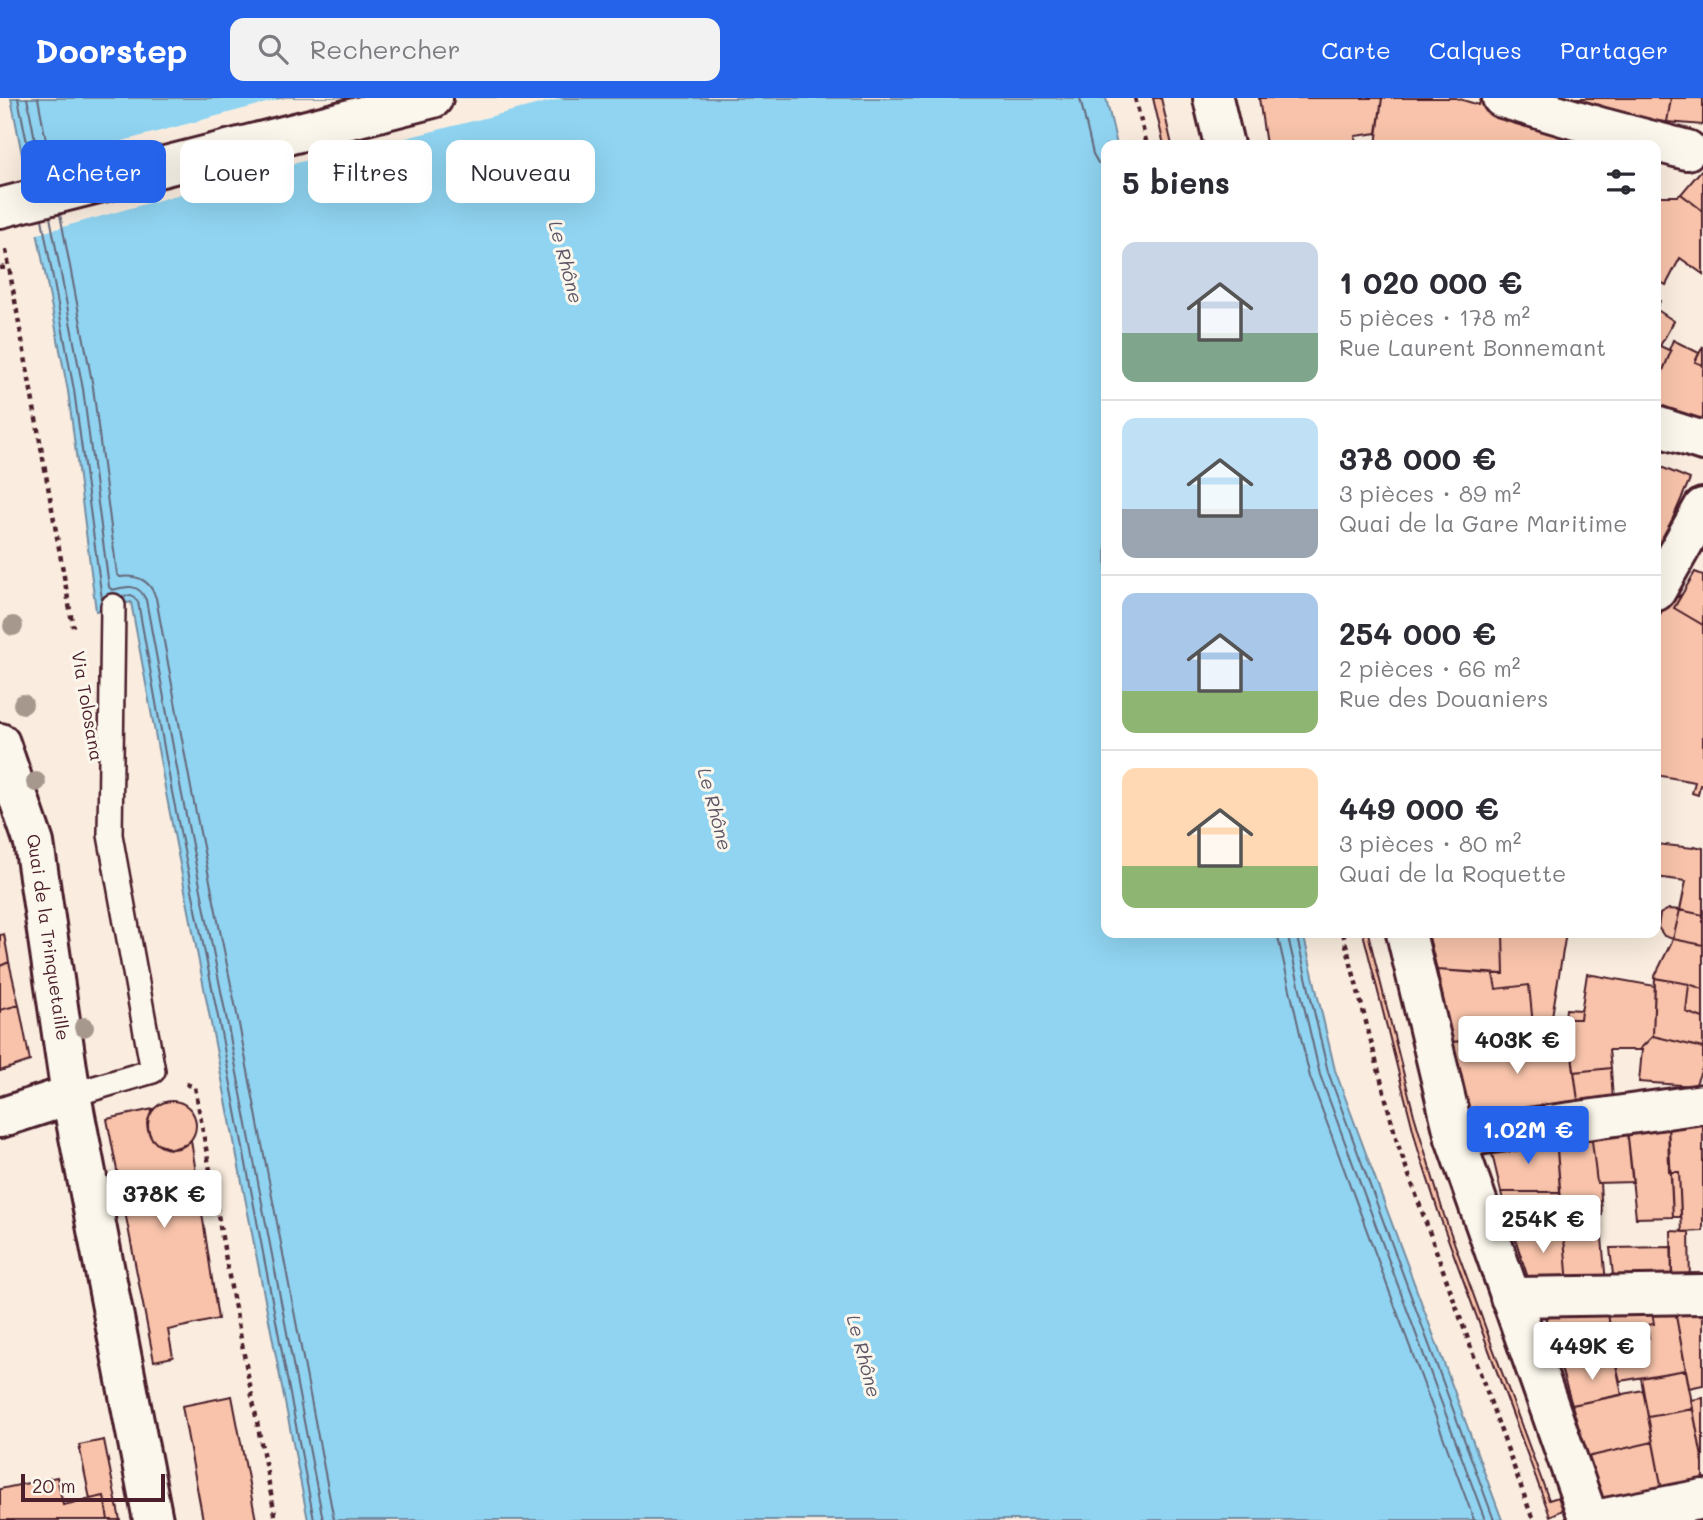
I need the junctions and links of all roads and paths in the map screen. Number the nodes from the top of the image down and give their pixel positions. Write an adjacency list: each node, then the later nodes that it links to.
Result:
1 (433, 98): 10 (street)
2 (1135, 98): 5 (path)
3 (1213, 98): 6 (street)
4 (1503, 98): 7 (street)
5 (1146, 140)
6 (1223, 140)
7 (1640, 140)
8 (1661, 146): 9 (street)
9 (1682, 153)
10 (0, 208)
11 (0, 268): 17 (path, Via Tolosana)
12 (1661, 428): 13 (street)
13 (1703, 441)
14 (1703, 508): 15 (street)
15 (1661, 582)
16 (113, 606): 21 (lane)
17 (74, 632)
18 (0, 743): 22 (street, Quai de la Trinquetaille)
19 (1344, 938): 31 (path)
20 (1407, 938): 25 (street)
21 (153, 1071): 22 (lane); 30 (path)
22 (71, 1095): 24 (street); 29 (street, Quai de la Trinquetaille)
23 (1703, 1104): 25 (street)
24 (0, 1118)
25 (1455, 1138): 27 (street)
26 (1703, 1294): 27 (street)
27 (1510, 1297): 32 (street)
28 (1703, 1499): 33 (street)
29 (153, 1520)
30 (276, 1520)
31 (1533, 1520)
32 (1589, 1520)
33 (1595, 1520)

